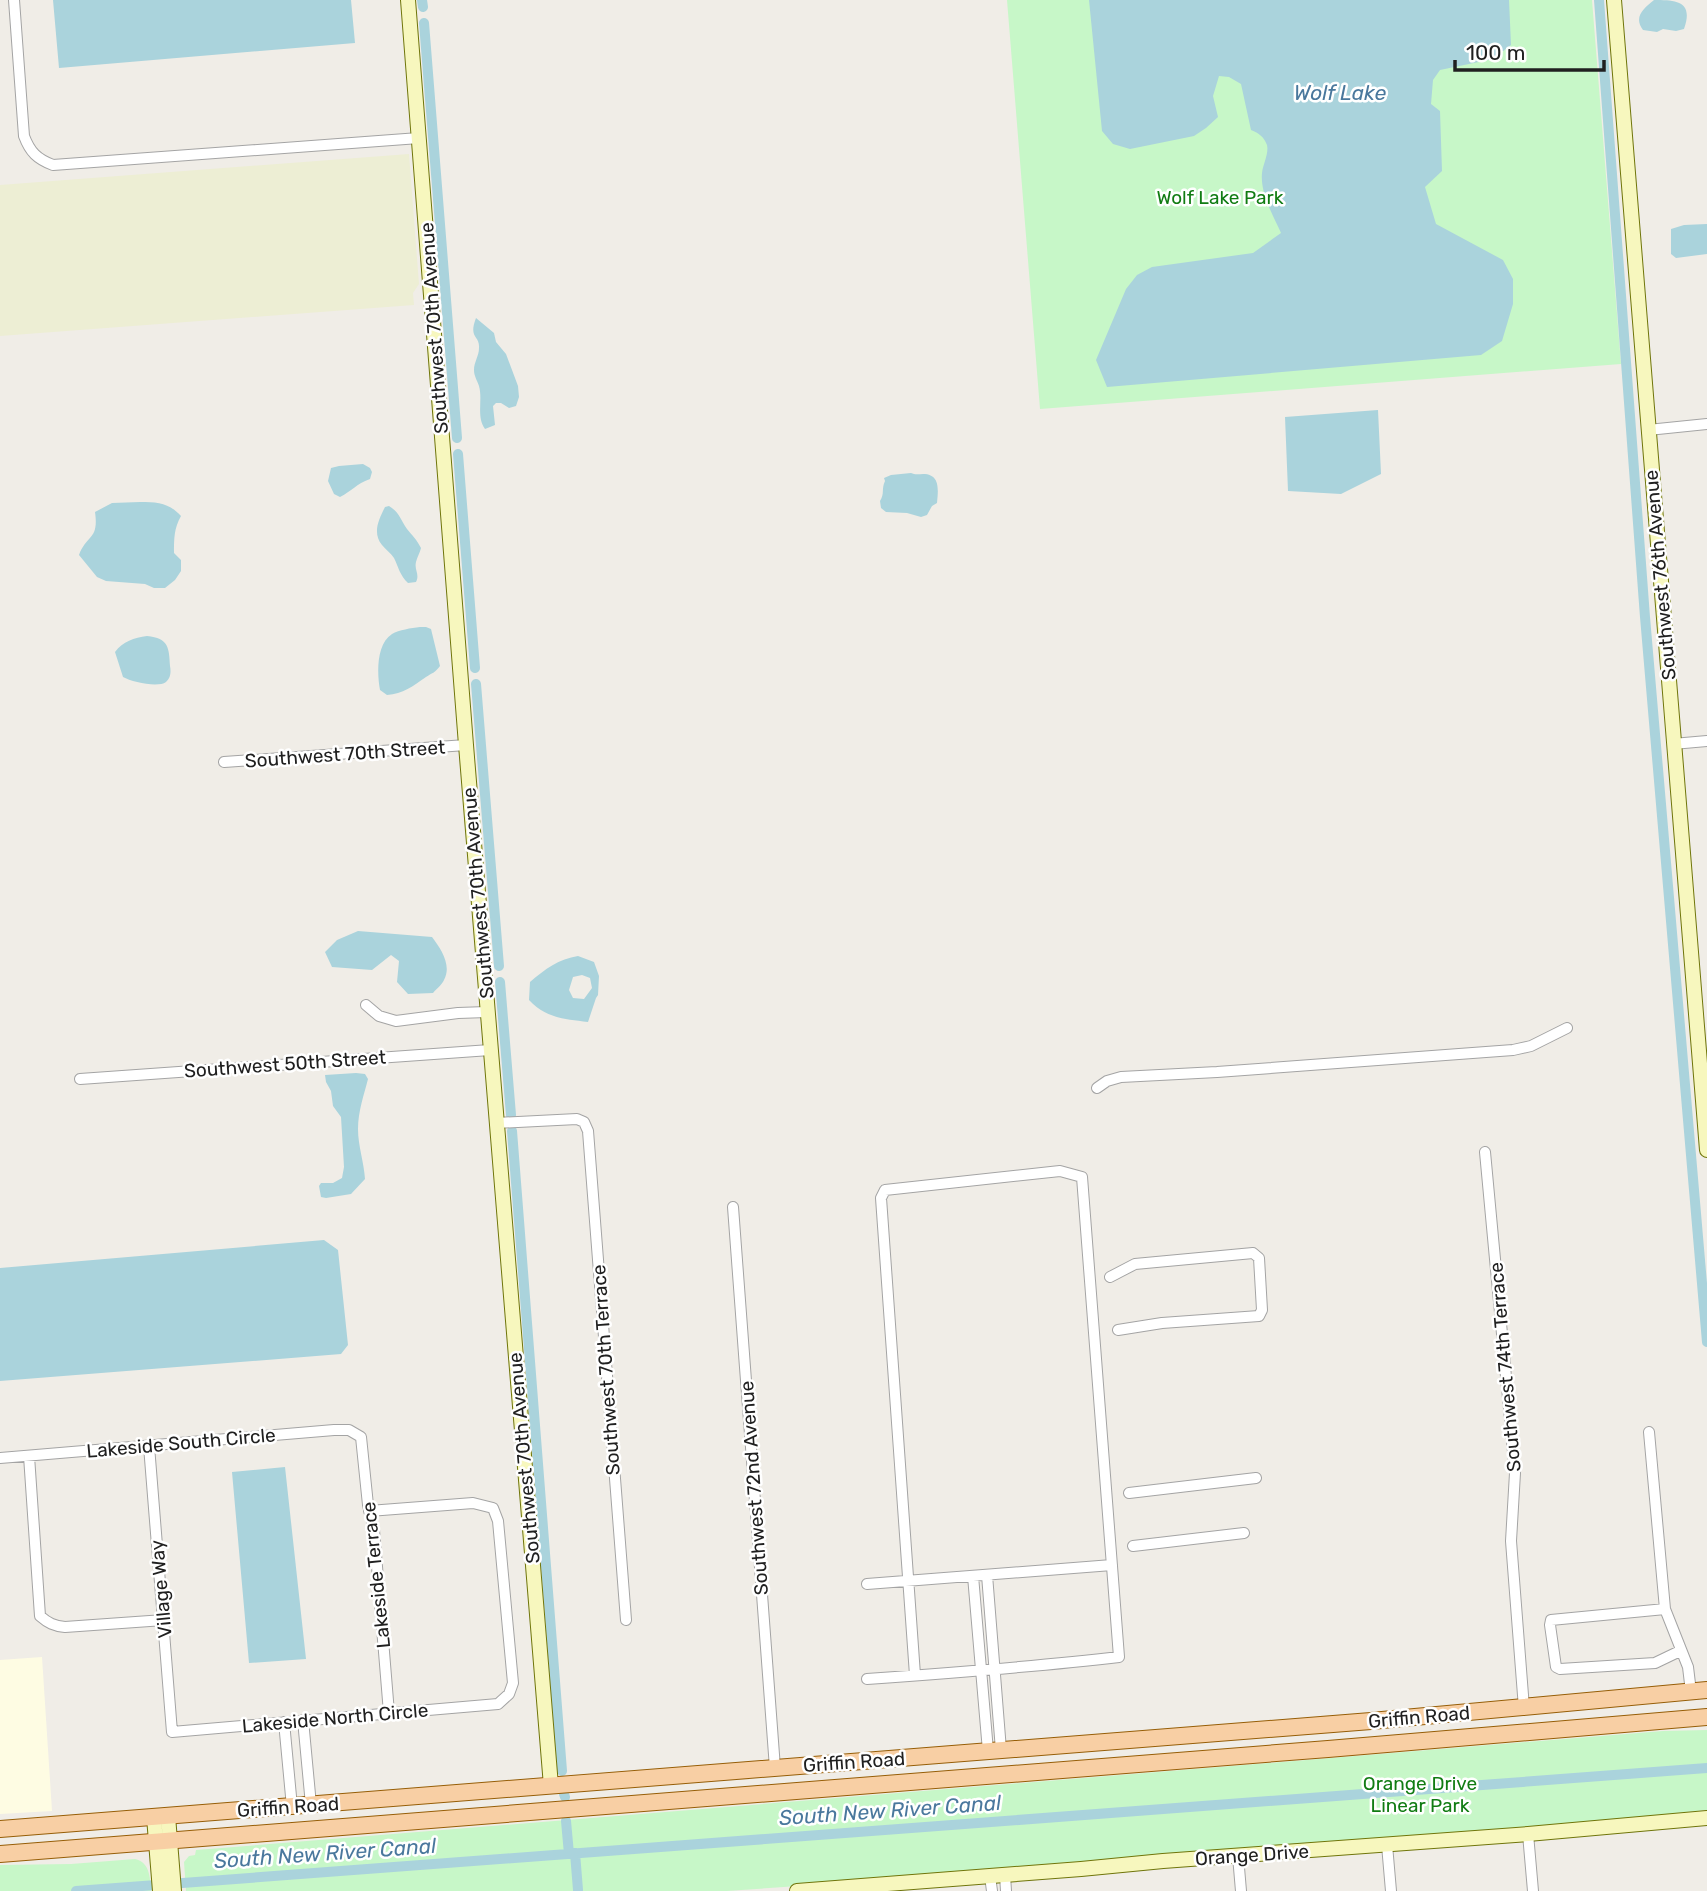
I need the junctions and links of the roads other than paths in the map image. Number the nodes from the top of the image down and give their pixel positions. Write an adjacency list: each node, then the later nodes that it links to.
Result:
1 (14, 0): 4 (street)
2 (408, 0): 4 (street, Southwest 70th Avenue)
3 (1614, 0): 6 (street, Southwest 76th Avenue)
4 (419, 138): 9 (street, Southwest 70th Avenue)
5 (1707, 424): 6 (street)
6 (1648, 430): 8 (street, Southwest 76th Avenue)
7 (1707, 741): 8 (street)
8 (1673, 744): 18 (street, Southwest 76th Avenue)
9 (466, 745): 10 (street, Southwest 70th Street); 12 (street, Southwest 70th Avenue)
10 (224, 762)
11 (366, 1005): 12 (street)
12 (487, 1012): 14 (street, Southwest 70th Avenue)
13 (1567, 1028): 16 (street)
14 (490, 1050): 15 (street, Southwest 50th Street); 17 (street, Southwest 70th Avenue)
15 (80, 1079)
16 (1097, 1088)
17 (496, 1124): 40 (street, Southwest 70th Terrace); 59 (street, Southwest 70th Avenue)
18 (1707, 1150)
19 (1485, 1152): 48 (street, Southwest 74th Terrace)
20 (733, 1208): 57 (street, Southwest 72nd Avenue)
21 (1110, 1277): 22 (street)
22 (1118, 1330)
23 (1649, 1432): 38 (street)
24 (361, 1437): 25 (street, Lakeside South Circle); 30 (street, Lakeside Terrace)
25 (149, 1446): 26 (street, Lakeside South Circle); 39 (street, Village Way)
26 (29, 1456): 27 (street, Lakeside South Circle); 39 (street)
27 (0, 1458)
28 (1256, 1478): 29 (street)
29 (1129, 1493)
30 (369, 1511): 49 (street, Lakeside Terrace); 49 (street, Lakeside North Circle)
31 (1244, 1532): 32 (street)
32 (1133, 1546)
33 (1112, 1565): 34 (street); 36 (street); 42 (street)
34 (987, 1575): 35 (street); 42 (street)
35 (973, 1576): 36 (street); 43 (street)
36 (908, 1581): 37 (street); 44 (street)
37 (867, 1584)
38 (1665, 1609): 41 (street); 41 (street)
39 (164, 1620): 54 (street, Village Way)
40 (626, 1620)
41 (1680, 1651): 46 (street)
42 (994, 1669): 43 (street); 56 (street)
43 (981, 1671): 44 (street); 56 (street)
44 (915, 1675): 45 (street)
45 (867, 1679)
46 (1699, 1691): 47 (main road, Griffin Road)
47 (1558, 1705): 48 (main road, Griffin Road); 53 (main road)
48 (1524, 1708): 55 (main road); 56 (main road, Griffin Road)
49 (389, 1713): 51 (street, Lakeside North Circle)
50 (1707, 1717): 53 (main road, Griffin Road)
51 (303, 1720): 52 (street, Lakeside North Circle); 60 (street)
52 (284, 1722): 54 (street, Lakeside North Circle); 61 (street)
53 (1540, 1731): 55 (main road, Griffin Road)
54 (172, 1732)
55 (1497, 1735): 62 (main road, Griffin Road)
56 (995, 1751): 57 (main road, Griffin Road)
57 (775, 1768): 58 (main road, Griffin Road)
58 (589, 1783): 59 (main road, Griffin Road); 62 (main road)
59 (551, 1786): 60 (main road, Griffin Road); 63 (main road)
60 (311, 1805): 61 (main road, Griffin Road)
61 (292, 1807): 64 (main road, Griffin Road)
62 (567, 1809): 63 (main road, Griffin Road)
63 (511, 1814): 68 (main road, Griffin Road)
64 (161, 1817): 66 (main road, Griffin Road); 68 (street)
65 (1707, 1818): 67 (street, Orange Drive)
66 (0, 1829)
67 (1528, 1834): 69 (street, Orange Drive); 80 (street)
68 (163, 1842): 70 (main road, Griffin Road); 72 (street)
69 (1387, 1845): 71 (street, Orange Drive); 79 (street)
70 (0, 1854)
71 (1238, 1856): 73 (street, Orange Drive); 78 (street)
72 (165, 1860): 74 (street); 75 (street)
73 (996, 1881): 76 (street, Orange Drive); 77 (street)
74 (160, 1891)
75 (174, 1891)
76 (797, 1891)
77 (1006, 1891)
78 (1241, 1891)
79 (1391, 1891)
80 (1533, 1891)

